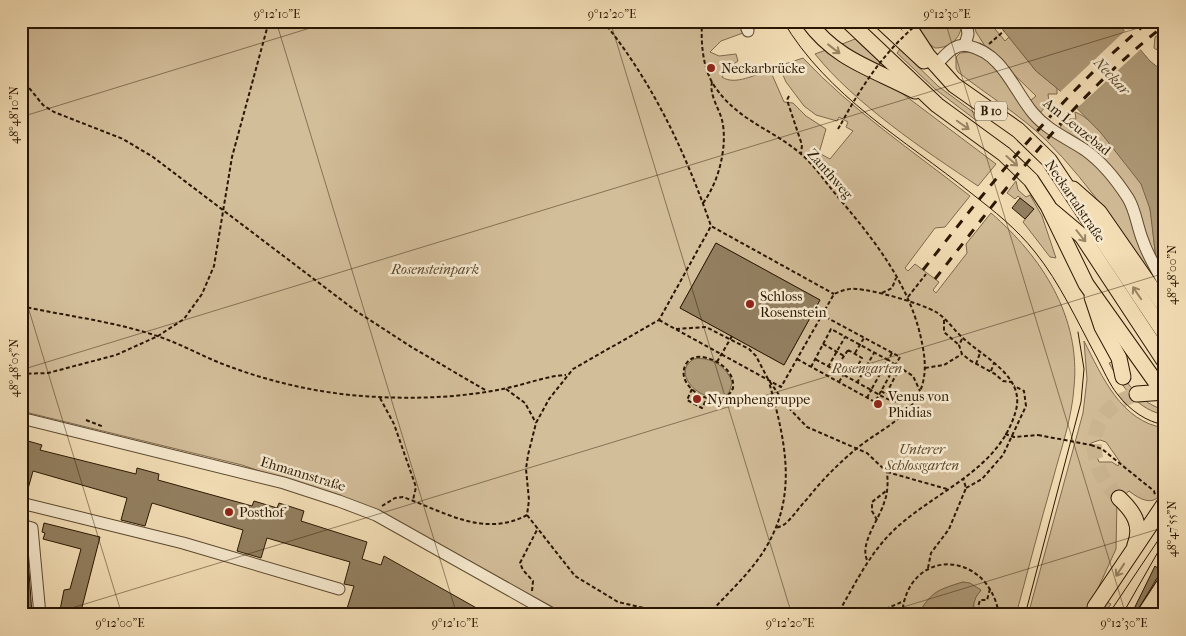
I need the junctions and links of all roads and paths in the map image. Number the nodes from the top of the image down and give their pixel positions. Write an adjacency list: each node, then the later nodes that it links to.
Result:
1 (269, 21): 26 (path)
2 (603, 21): 25 (path)
3 (702, 21): 15 (path, Zanthweg)
4 (808, 21): 20 (main road, one-way to 20)
5 (848, 21): 20 (main road, B 10)
6 (881, 21): 18 (main road, B 10)
7 (905, 21): 13 (main road, Neckartalstraße)
8 (921, 21): 21 (path, bridge)
9 (966, 21): 12 (street)
10 (1004, 30): 11 (path)
11 (988, 44)
12 (965, 45): 13 (street); 31 (street, Am Leuzebad)
13 (935, 66): 18 (main road, Neckartalstraße)
14 (711, 68): 15 (path)
15 (707, 69): 17 (path, Zanthweg)
16 (21, 78): 26 (path)
17 (712, 82): 22 (path, Zanthweg); 25 (path)
18 (954, 85): 23 (main road, Neckartalstraße / B 10)
19 (789, 96): 22 (path)
20 (937, 104): 24 (main road, Neckartalstraße / B 10, one-way to 24)
21 (838, 129)
22 (801, 154): 29 (path, Zanthweg)
23 (1060, 175): 37 (main road, B 10); 44 (main road, Neckartalstraße / B 10, one-way to 23)
24 (1046, 202): 30 (main road, Neckartalstraße / B 10); 65 (main road, one-way to 65)
25 (703, 203): 27 (path)
26 (224, 210): 45 (path); 90 (path)
27 (711, 226): 32 (path); 40 (path)
28 (926, 274): 34 (path)
29 (896, 276): 33 (path); 34 (path, Zanthweg)
30 (1086, 284): 81 (main road, B 10); 93 (main road, Neckartalstraße / B 10)
31 (1165, 285)
32 (834, 294): 33 (path); 38 (path)
33 (880, 294): 35 (path)
34 (908, 297): 35 (path, Zanthweg)
35 (911, 303): 39 (path); 74 (path, Zanthweg)
36 (21, 306): 45 (path)
37 (1165, 307)
38 (822, 315): 41 (path); 62 (path)
39 (944, 319): 49 (path); 52 (path)
40 (659, 320): 42 (path); 78 (path)
41 (836, 322): 43 (path); 48 (path)
42 (676, 329): 47 (path); 57 (path)
43 (831, 330): 46 (path); 50 (path)
44 (1165, 334)
45 (158, 336): 77 (path); 96 (path)
46 (845, 337): 51 (path); 53 (path)
47 (731, 338): 57 (path); 82 (path)
48 (864, 338): 51 (path); 55 (path)
49 (963, 338): 52 (path); 56 (path)
50 (823, 344): 53 (path); 61 (path)
51 (860, 345): 54 (path); 58 (path)
52 (959, 345): 59 (path)
53 (837, 352): 60 (path); 70 (path)
54 (874, 353): 63 (path); 73 (path)
55 (892, 353): 63 (path); 69 (path)
56 (980, 353): 66 (path); 68 (path)
57 (722, 354): 64 (path); 82 (path)
58 (855, 354): 60 (path); 67 (path)
59 (962, 354): 68 (path); 74 (path)
60 (844, 356): 72 (path)
61 (815, 359): 70 (path); 71 (path)
62 (797, 360): 71 (path); 82 (path)
63 (888, 360): 69 (path); 80 (path)
64 (718, 362): 88 (path); 98 (path)
65 (1165, 362)
66 (994, 363): 76 (path); 84 (path)
67 (859, 364): 72 (path); 73 (path)
68 (976, 364): 76 (path)
69 (896, 365): 75 (path); 92 (path)
70 (828, 366): 79 (path)
71 (811, 367): 83 (path)
72 (848, 367): 79 (path)
73 (866, 368): 80 (path); 85 (path)
74 (925, 368): 92 (path)
75 (894, 369): 91 (path); 91 (path)
76 (991, 372): 84 (path)
77 (21, 374)
78 (566, 375): 87 (path); 102 (path)
79 (843, 375): 83 (path); 85 (path)
80 (880, 375): 89 (path)
81 (1123, 377)
82 (768, 379): 106 (path); 122 (path)
83 (839, 382): 99 (path)
84 (1012, 382): 86 (path)
85 (857, 383): 89 (path)
86 (1014, 386): 104 (path); 105 (path)
87 (506, 389): 90 (path); 102 (path)
88 (692, 389): 98 (path); 98 (path)
89 (871, 390): 95 (path); 99 (path)
90 (487, 391): 96 (path)
91 (881, 391): 95 (path)
92 (920, 392): 97 (path)
93 (1164, 393): 94 (main road)
94 (1137, 394)
95 (879, 395): 97 (path); 99 (path)
96 (379, 397): 114 (path)
97 (917, 397): 106 (path)
98 (707, 398)
99 (867, 398)
100 (21, 418): 117 (street, Ehmannstraße)
101 (86, 420): 103 (path)
102 (536, 423): 118 (path)
103 (104, 425)
104 (1006, 434): 105 (path); 108 (path)
105 (1011, 436): 109 (path); 112 (path, bridge)
106 (857, 448): 107 (path); 122 (path)
107 (887, 472): 110 (path); 111 (path)
108 (963, 478): 109 (path); 110 (path)
109 (966, 488): 125 (path)
110 (947, 489): 124 (path)
111 (887, 491): 119 (path); 119 (path)
112 (1154, 491)
113 (1119, 498): 123 (main road)
114 (413, 500): 117 (path); 118 (path)
115 (21, 503): 128 (street)
116 (1165, 503): 123 (main road)
117 (376, 515): 129 (street, Ehmannstraße)
118 (527, 515): 121 (path)
119 (877, 520): 124 (path)
120 (21, 525): 134 (street)
121 (538, 528): 129 (path); 136 (path)
122 (775, 528): 137 (path)
123 (1131, 553): 131 (main road, one-way to 131)
124 (868, 562): 133 (path)
125 (928, 568): 127 (path); 130 (path)
126 (1165, 582): 132 (main road)
127 (990, 588): 141 (path); 141 (path)
128 (339, 589)
129 (527, 600): 135 (street, Ehmannstraße)
130 (904, 601): 139 (path); 140 (path)
131 (1095, 607)
132 (1148, 609)
133 (838, 614): 138 (path)
134 (40, 615)
135 (554, 615)
136 (655, 615)
137 (708, 615)
138 (842, 615)
139 (867, 615)
140 (902, 615)
141 (999, 615)

